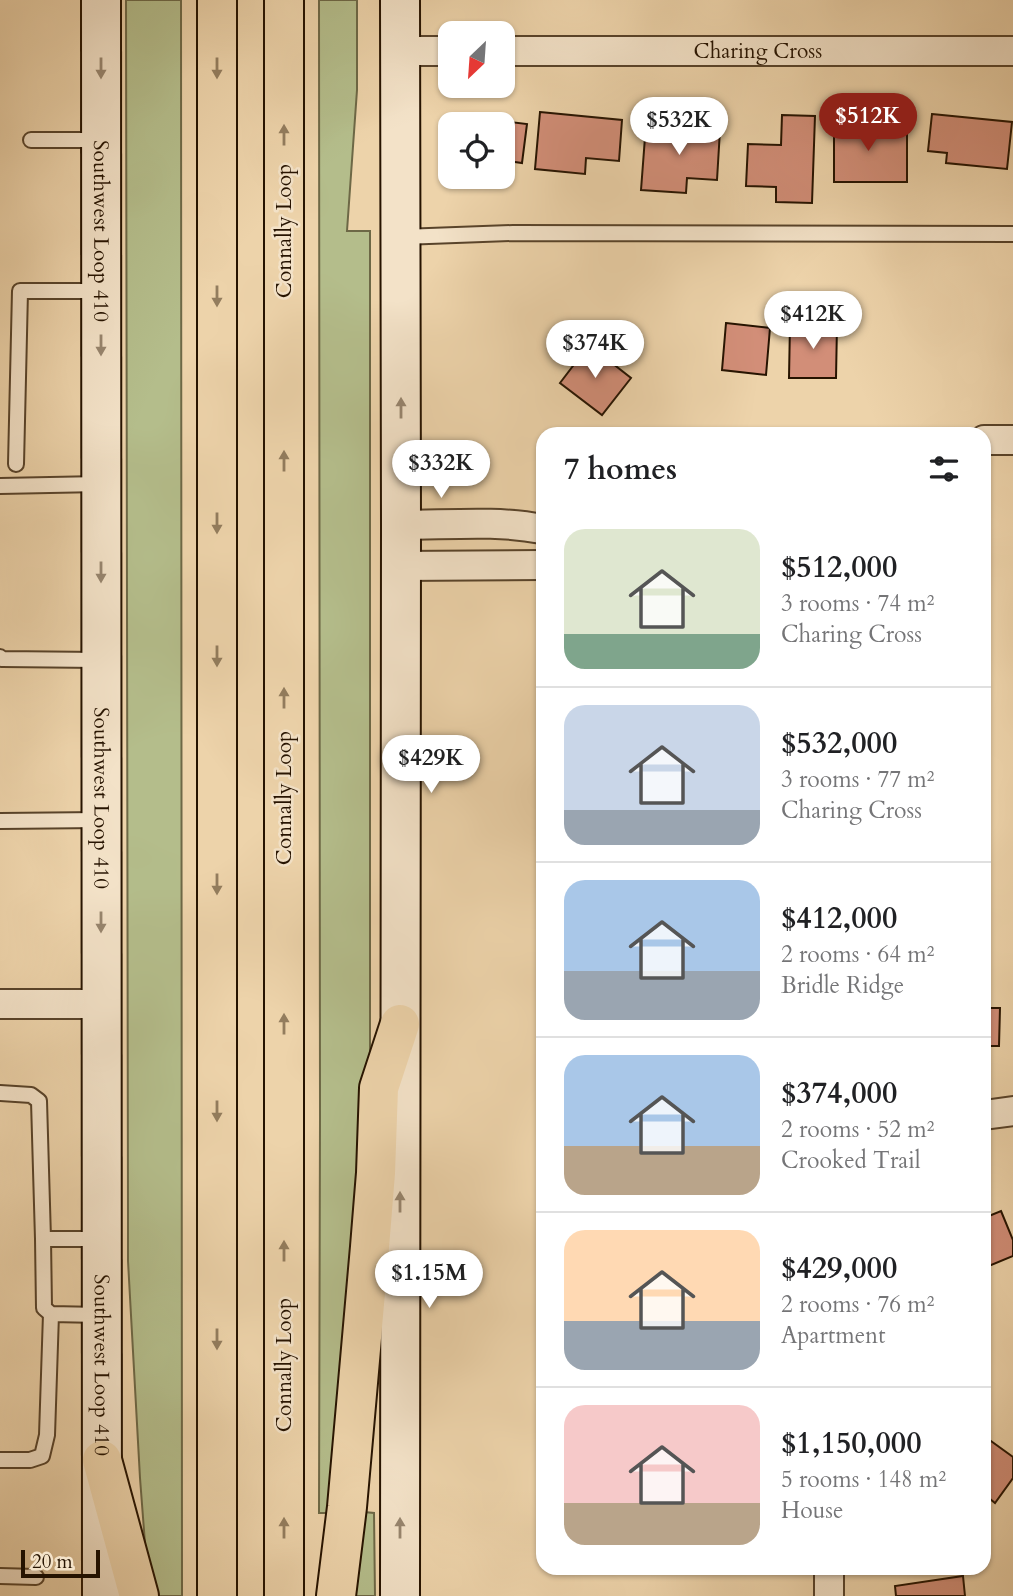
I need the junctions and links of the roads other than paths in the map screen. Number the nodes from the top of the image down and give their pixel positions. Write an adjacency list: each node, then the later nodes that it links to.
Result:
1 (100, 0): 10 (main road, Southwest Loop 410, one-way to 10)
2 (217, 0): 44 (highway, one-way to 44)
3 (284, 0): 45 (highway, Connally Loop, one-way to 3)
4 (400, 0): 5 (main road)
5 (400, 51): 6 (street); 12 (main road)
6 (438, 51)
7 (515, 51): 8 (street, Charing Cross)
8 (1013, 51)
9 (31, 140): 10 (lane)
10 (101, 140): 13 (main road, Southwest Loop 410)
11 (1013, 234): 12 (lane)
12 (400, 237): 19 (main road, one-way to 12)
13 (101, 291): 16 (lane); 17 (main road, Southwest Loop 410, one-way to 17)
14 (991, 440): 15 (street)
15 (1013, 440)
16 (16, 464)
17 (100, 484): 18 (lane); 24 (main road, Southwest Loop 410, one-way to 24)
18 (0, 486)
19 (401, 525): 20 (street); 22 (main road)
20 (536, 528)
21 (536, 565): 22 (street)
22 (401, 566): 29 (main road)
23 (0, 657): 24 (lane)
24 (101, 660): 25 (main road, Southwest Loop 410)
25 (102, 820): 26 (lane); 28 (main road, Southwest Loop 410, one-way to 28)
26 (0, 821)
27 (0, 1004): 28 (street)
28 (101, 1004): 34 (main road, Southwest Loop 410)
29 (400, 1024): 46 (highway); 47 (main road, one-way to 29)
30 (0, 1093): 33 (lane)
31 (1013, 1111): 32 (street)
32 (991, 1114)
33 (43, 1238): 34 (lane); 35 (lane)
34 (101, 1239): 36 (main road, Southwest Loop 410)
35 (51, 1314): 36 (lane); 37 (lane)
36 (102, 1315): 38 (main road, Southwest Loop 410)
37 (0, 1460)
38 (102, 1460): 42 (main road, Southwest Loop 410); 43 (highway)
39 (829, 1575): 48 (street)
40 (0, 1576): 41 (lane)
41 (36, 1577)
42 (102, 1596)
43 (139, 1596)
44 (217, 1596)
45 (284, 1596)
46 (337, 1596)
47 (400, 1596)
48 (829, 1596)

